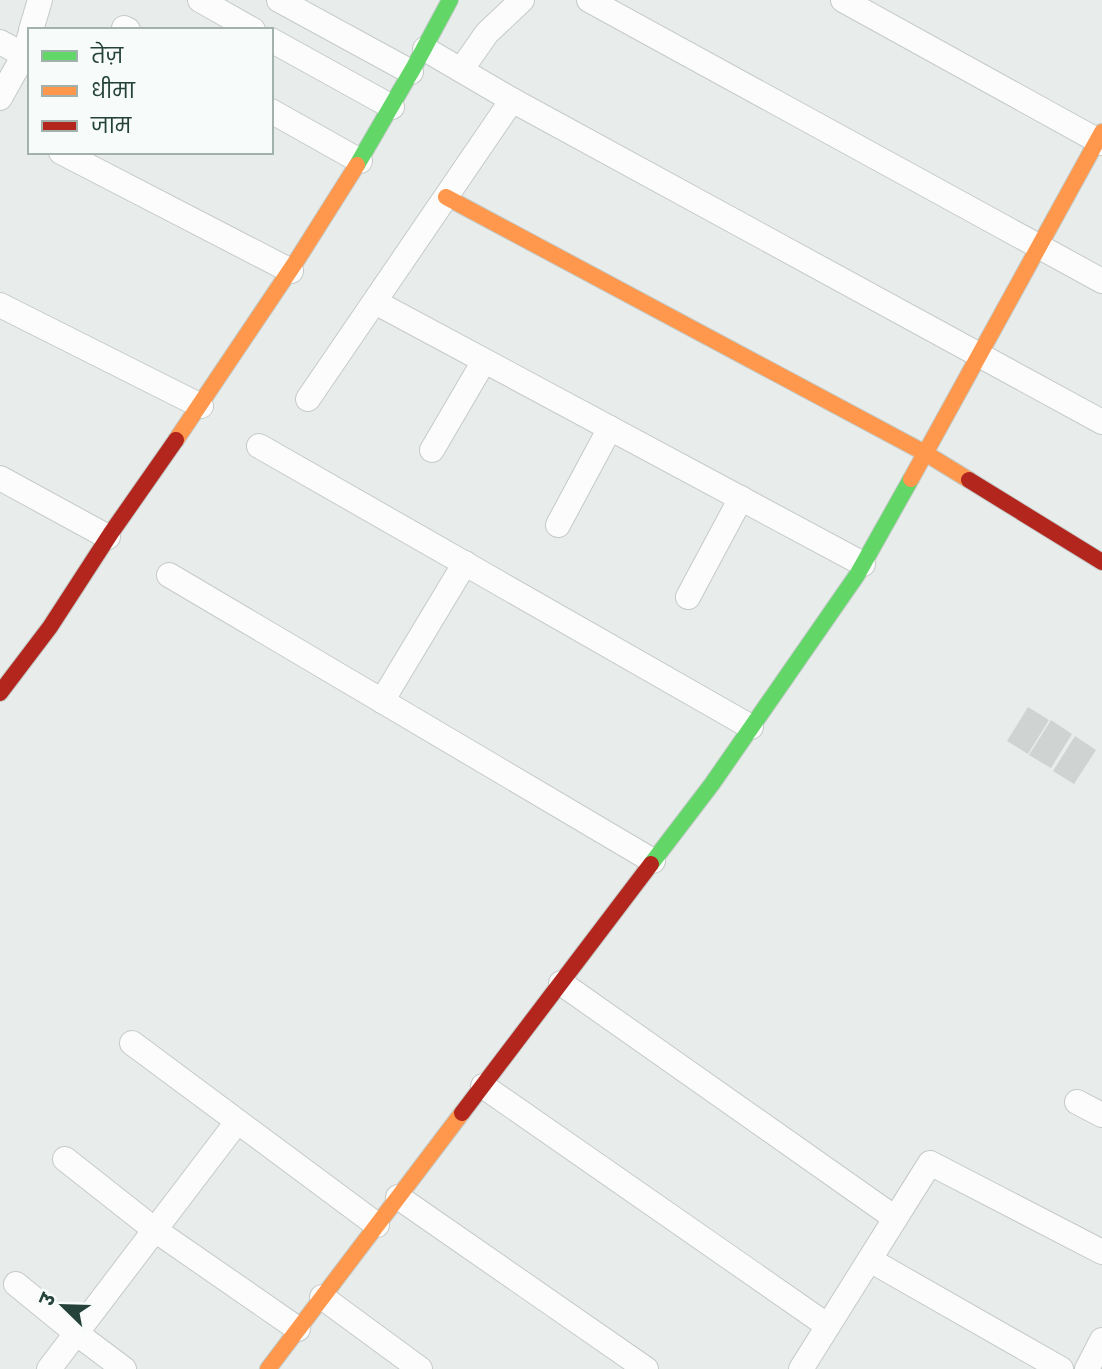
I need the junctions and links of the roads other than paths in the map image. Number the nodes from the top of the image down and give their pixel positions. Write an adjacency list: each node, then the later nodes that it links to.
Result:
1 (40, 0): 8 (street)
2 (200, 0): 9 (street)
3 (279, 0): 15 (street)
4 (450, 0): 13 (street)
5 (522, 0): 14 (street)
6 (589, 0): 24 (street)
7 (844, 0): 20 (street)
8 (32, 28)
9 (249, 28)
10 (28, 40): 12 (street); 16 (street)
11 (273, 41): 18 (street)
12 (0, 42)
13 (425, 49): 14 (street); 15 (street)
14 (461, 71): 17 (street)
15 (411, 72): 18 (street)
16 (0, 98)
17 (512, 100): 23 (street); 29 (street)
18 (392, 107): 22 (street)
19 (273, 112): 22 (street)
20 (1100, 138): 24 (street)
21 (65, 154): 25 (street)
22 (360, 161): 25 (street)
23 (446, 197): 27 (street); 37 (street)
24 (1039, 248): 26 (street); 29 (street)
25 (292, 271): 32 (street)
26 (1102, 281)
27 (374, 302): 30 (street); 31 (street)
28 (0, 305): 32 (street)
29 (980, 354): 33 (street); 37 (street)
30 (484, 361): 34 (street); 36 (street)
31 (309, 399)
32 (201, 406): 41 (street)
33 (1102, 422)
34 (610, 428): 39 (street); 40 (street)
35 (259, 446): 43 (street)
36 (432, 450)
37 (925, 453): 42 (street); 44 (street)
38 (0, 478): 41 (street)
39 (741, 498): 44 (street); 46 (street)
40 (558, 525)
41 (108, 537): 47 (street)
42 (1102, 562)
43 (465, 563): 49 (street); 50 (street)
44 (863, 564): 50 (street)
45 (169, 575): 49 (street)
46 (688, 597)
47 (10, 663): 48 (street)
48 (0, 693)
49 (382, 701): 51 (street)
50 (751, 727): 51 (street)
51 (653, 861): 52 (street)
52 (561, 983): 54 (street); 60 (street)
53 (132, 1043): 57 (street)
54 (483, 1086): 59 (street); 67 (street)
55 (1077, 1102): 56 (street)
56 (1102, 1115)
57 (237, 1122): 61 (street); 62 (street)
58 (65, 1159): 62 (street)
59 (398, 1197): 61 (street); 75 (street)
60 (895, 1218): 63 (street); 64 (street)
61 (377, 1225): 66 (street)
62 (155, 1230): 68 (street); 69 (street)
63 (1102, 1252)
64 (870, 1260): 67 (street); 77 (street)
65 (16, 1284): 69 (street)
66 (322, 1297): 68 (street); 74 (street)
67 (828, 1326): 76 (street)
68 (298, 1329): 73 (street)
69 (76, 1333): 71 (street); 72 (street)
70 (1102, 1340): 78 (street)
71 (49, 1369)
72 (124, 1369)
73 (268, 1369)
74 (420, 1369)
75 (646, 1369)
76 (802, 1369)
77 (1060, 1369)
78 (1087, 1369)

